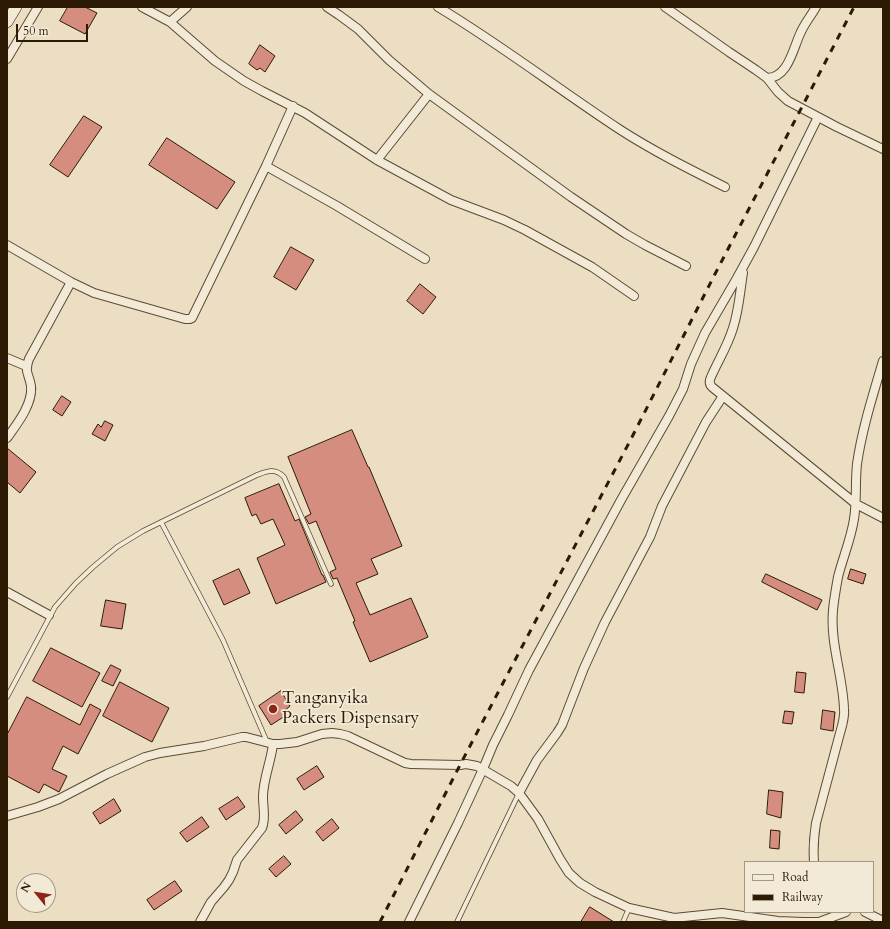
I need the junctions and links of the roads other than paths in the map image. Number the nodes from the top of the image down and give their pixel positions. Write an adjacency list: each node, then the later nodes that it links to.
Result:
1 (16, 7): 9 (main road)
2 (38, 7): 11 (street)
3 (142, 7): 10 (street)
4 (187, 7): 10 (street)
5 (327, 7): 13 (street)
6 (438, 7): 19 (street)
7 (665, 7): 12 (street)
8 (816, 7): 12 (street)
9 (7, 22)
10 (170, 22): 14 (street)
11 (7, 59)
12 (767, 78): 15 (street)
13 (430, 94): 17 (street); 22 (street)
14 (293, 106): 17 (street); 18 (street)
15 (818, 117): 16 (street); 23 (street)
16 (883, 149)
17 (377, 160): 25 (street)
18 (266, 166): 21 (street); 24 (street)
19 (724, 187)
20 (7, 245): 24 (street)
21 (425, 259)
22 (686, 266)
23 (743, 268): 29 (street); 39 (street)
24 (71, 282): 28 (street)
25 (634, 296)
26 (7, 358): 28 (street)
27 (883, 361): 31 (street)
28 (26, 366): 30 (street)
29 (723, 396): 31 (street); 40 (street)
30 (7, 438)
31 (856, 504): 32 (street); 42 (street)
32 (883, 518)
33 (160, 522): 34 (lane); 36 (lane); 38 (lane)
34 (331, 584)
35 (7, 592): 36 (street)
36 (50, 615): 37 (lane)
37 (7, 697)
38 (270, 743): 39 (street); 41 (street); 47 (street)
39 (483, 769): 40 (street); 48 (street)
40 (519, 793): 43 (street); 49 (lane)
41 (7, 816)
42 (814, 861)
43 (629, 908): 46 (street); 50 (lane)
44 (840, 913): 46 (street)
45 (867, 913): 51 (street)
46 (829, 915)
47 (200, 922)
48 (409, 922)
49 (457, 922)
50 (623, 922)
51 (883, 922)

